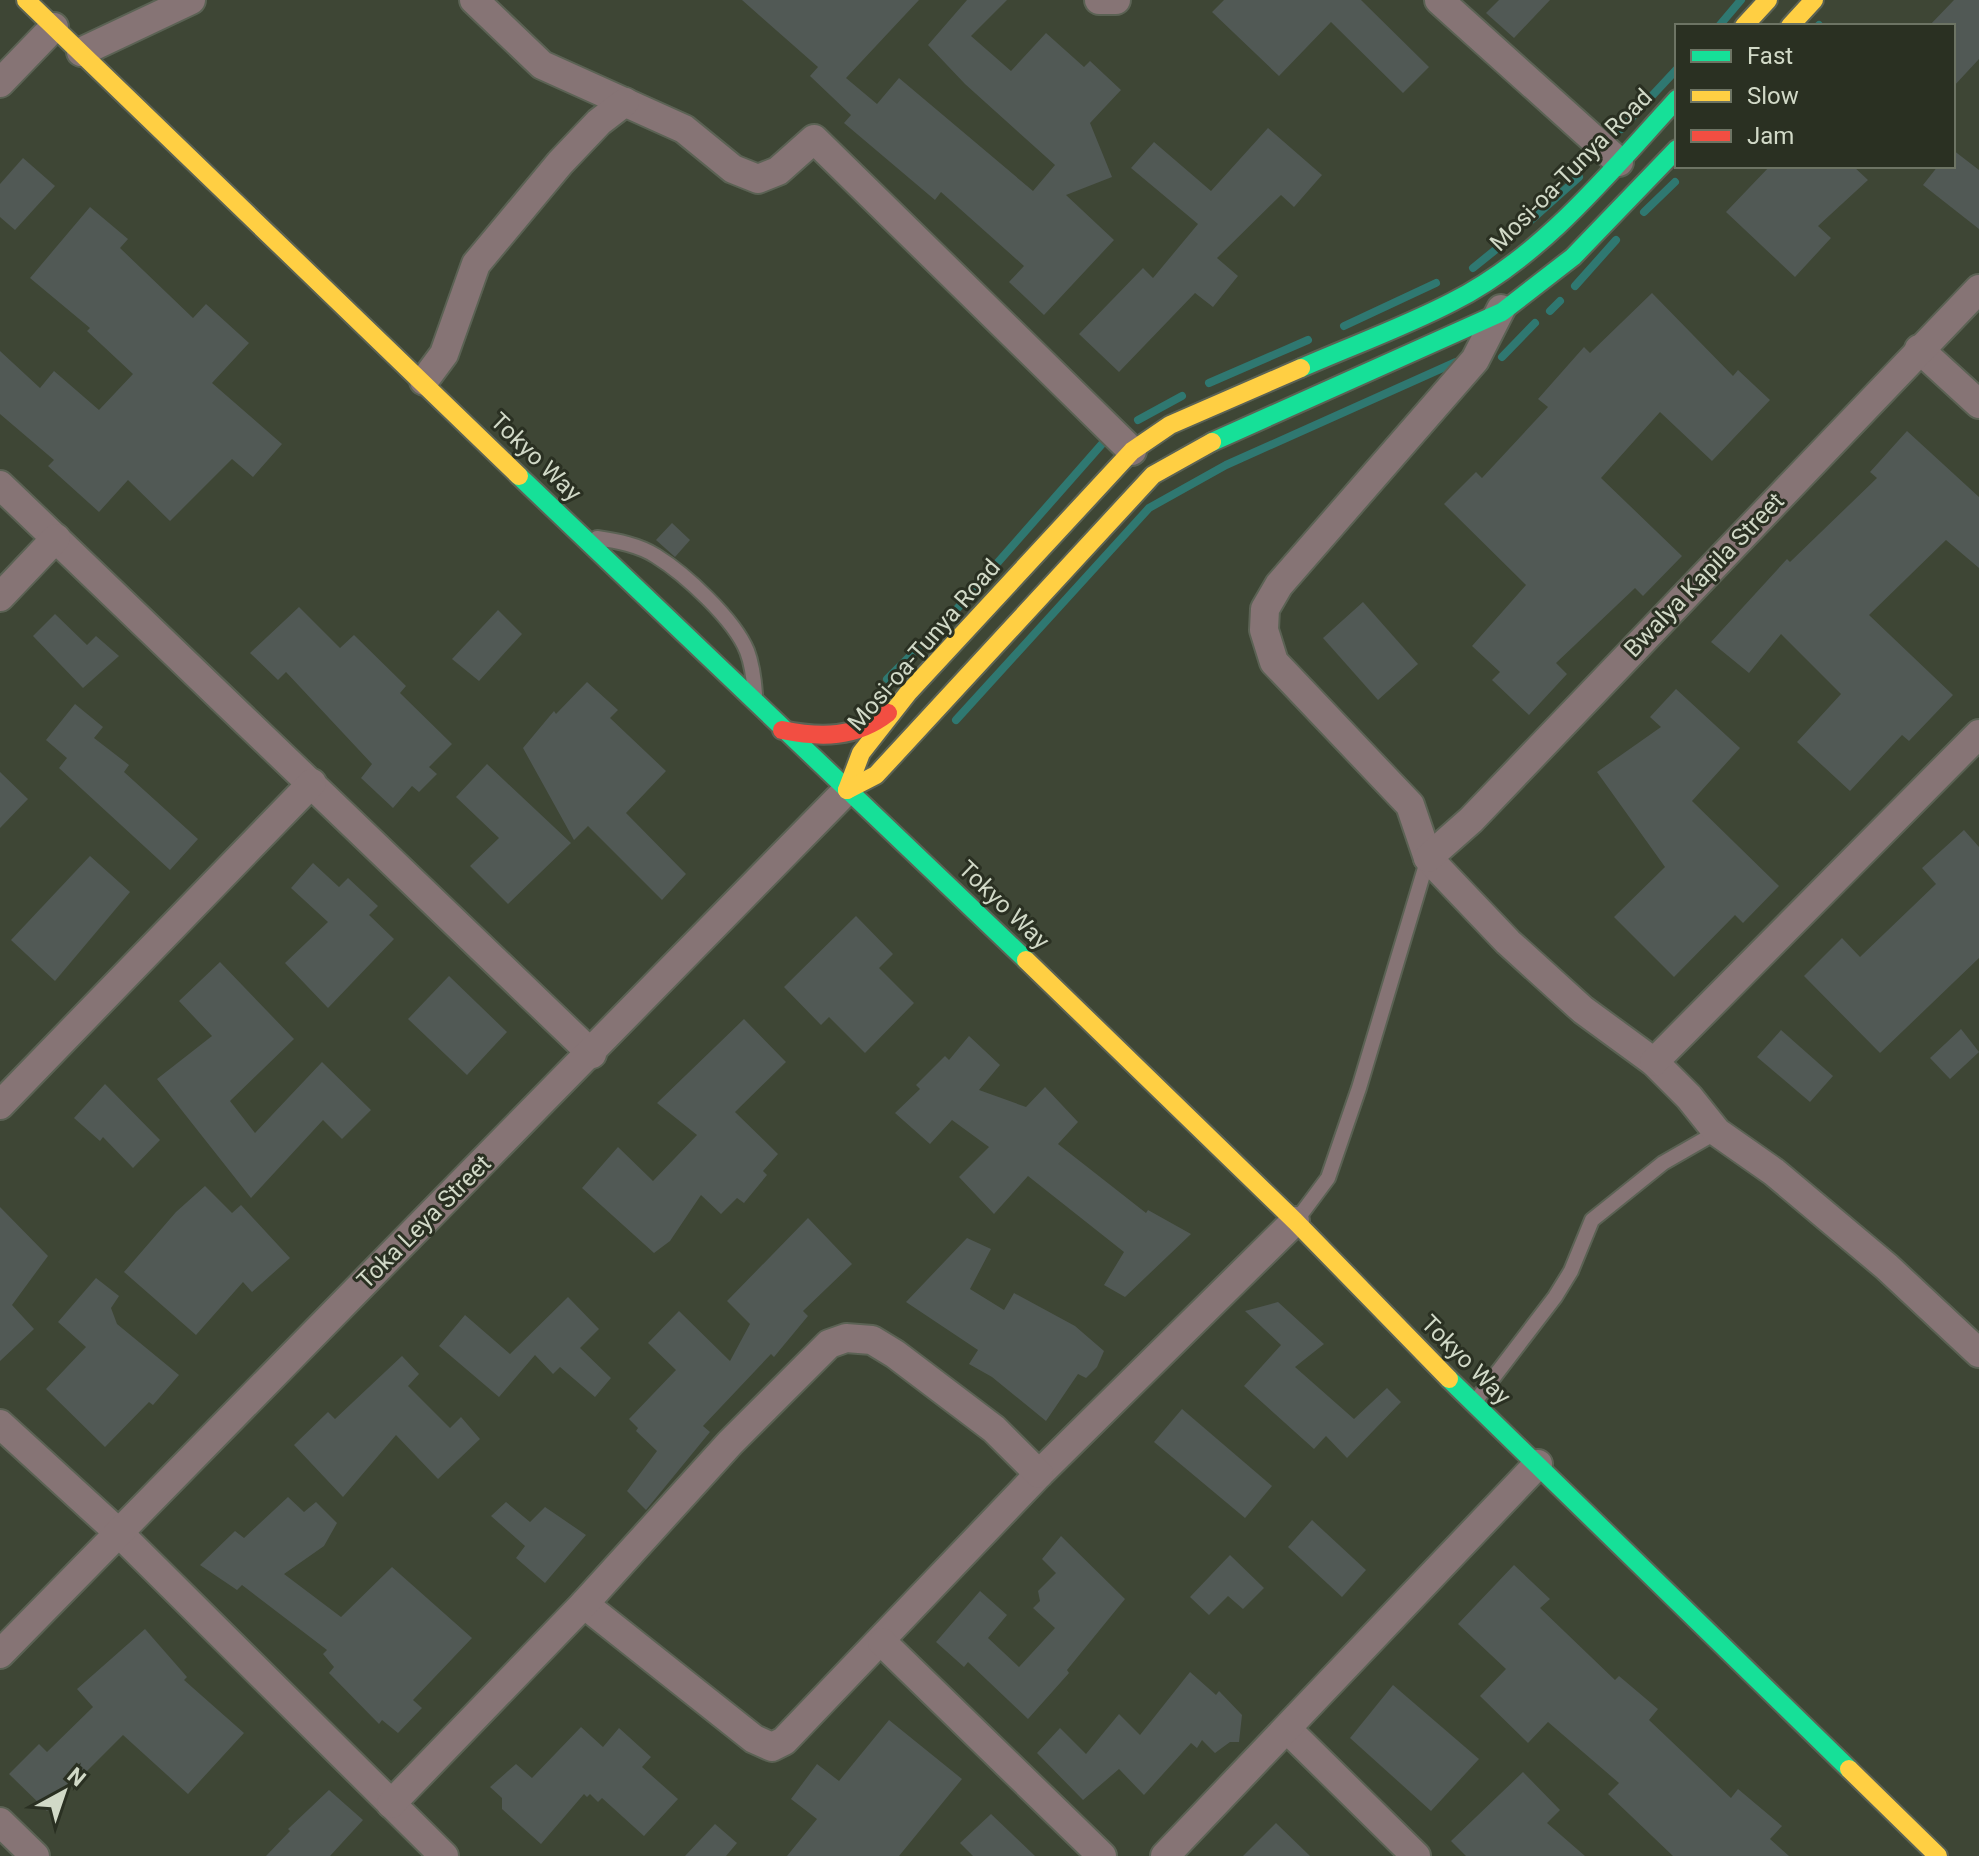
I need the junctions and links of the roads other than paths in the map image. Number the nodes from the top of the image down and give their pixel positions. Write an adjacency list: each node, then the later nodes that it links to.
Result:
1 (191, 0): 11 (street)
2 (474, 0): 14 (street)
3 (1099, 0): 4 (street)
4 (1116, 0)
5 (1439, 0): 16 (street)
6 (1768, 0): 9 (main road)
7 (1814, 0): 10 (main road)
8 (38, 9): 11 (main road, Tokyo Way); 12 (street)
9 (1746, 24)
10 (1792, 24)
11 (81, 52): 21 (main road, Tokyo Way)
12 (0, 83)
13 (1675, 101): 16 (main road, Mosi-oa-Tunya Road)
14 (625, 102): 21 (street); 23 (street)
15 (1675, 151): 19 (main road, Mosi-oa-Tunya Road)
16 (1619, 162): 17 (main road, Mosi-oa-Tunya Road)
17 (1495, 279): 19 (street); 23 (main road, Mosi-oa-Tunya Road)
18 (1979, 289): 20 (street, Bwalya Kapila Street)
19 (1502, 312): 32 (main road, Mosi-oa-Tunya Road); 38 (street)
20 (1919, 349): 22 (street); 38 (street, Bwalya Kapila Street)
21 (424, 381): 25 (main road, Tokyo Way)
22 (1979, 404)
23 (1132, 451): 28 (main road, Mosi-oa-Tunya Road)
24 (0, 485): 26 (street)
25 (583, 535): 29 (main road, Tokyo Way); 29 (lane)
26 (56, 538): 27 (street); 33 (street)
27 (0, 597)
28 (908, 693): 30 (main road); 35 (main road, Mosi-oa-Tunya Road)
29 (757, 706): 30 (main road, Tokyo Way)
30 (782, 730): 35 (main road, Tokyo Way)
31 (1979, 734): 40 (street)
32 (911, 738): 34 (main road); 35 (main road, Mosi-oa-Tunya Road)
33 (312, 783): 39 (street); 41 (street)
34 (896, 785)
35 (847, 790): 37 (main road, Tokyo Way); 39 (street, Toka Leya Street)
36 (897, 810): 37 (main road)
37 (918, 855): 43 (main road, Tokyo Way)
38 (1428, 858): 40 (street); 43 (lane)
39 (592, 1054): 49 (street, Toka Leya Street)
40 (1654, 1062): 42 (street)
41 (0, 1105)
42 (1717, 1132): 44 (street); 45 (lane)
43 (1295, 1221): 45 (main road, Tokyo Way); 48 (street)
44 (1979, 1353)
45 (1474, 1404): 47 (main road, Tokyo Way)
46 (0, 1424): 49 (street)
47 (1538, 1464): 53 (street); 61 (main road, Tokyo Way)
48 (1039, 1474): 50 (street); 51 (street)
49 (119, 1533): 52 (street, Toka Leya Street); 54 (street)
50 (584, 1604): 51 (street); 54 (street)
51 (882, 1642): 58 (street)
52 (0, 1654)
53 (1288, 1730): 59 (street); 60 (street)
54 (391, 1804): 57 (street)
55 (0, 1822): 56 (street)
56 (35, 1856)
57 (444, 1856)
58 (1102, 1856)
59 (1165, 1856)
60 (1416, 1856)
61 (1938, 1856)

